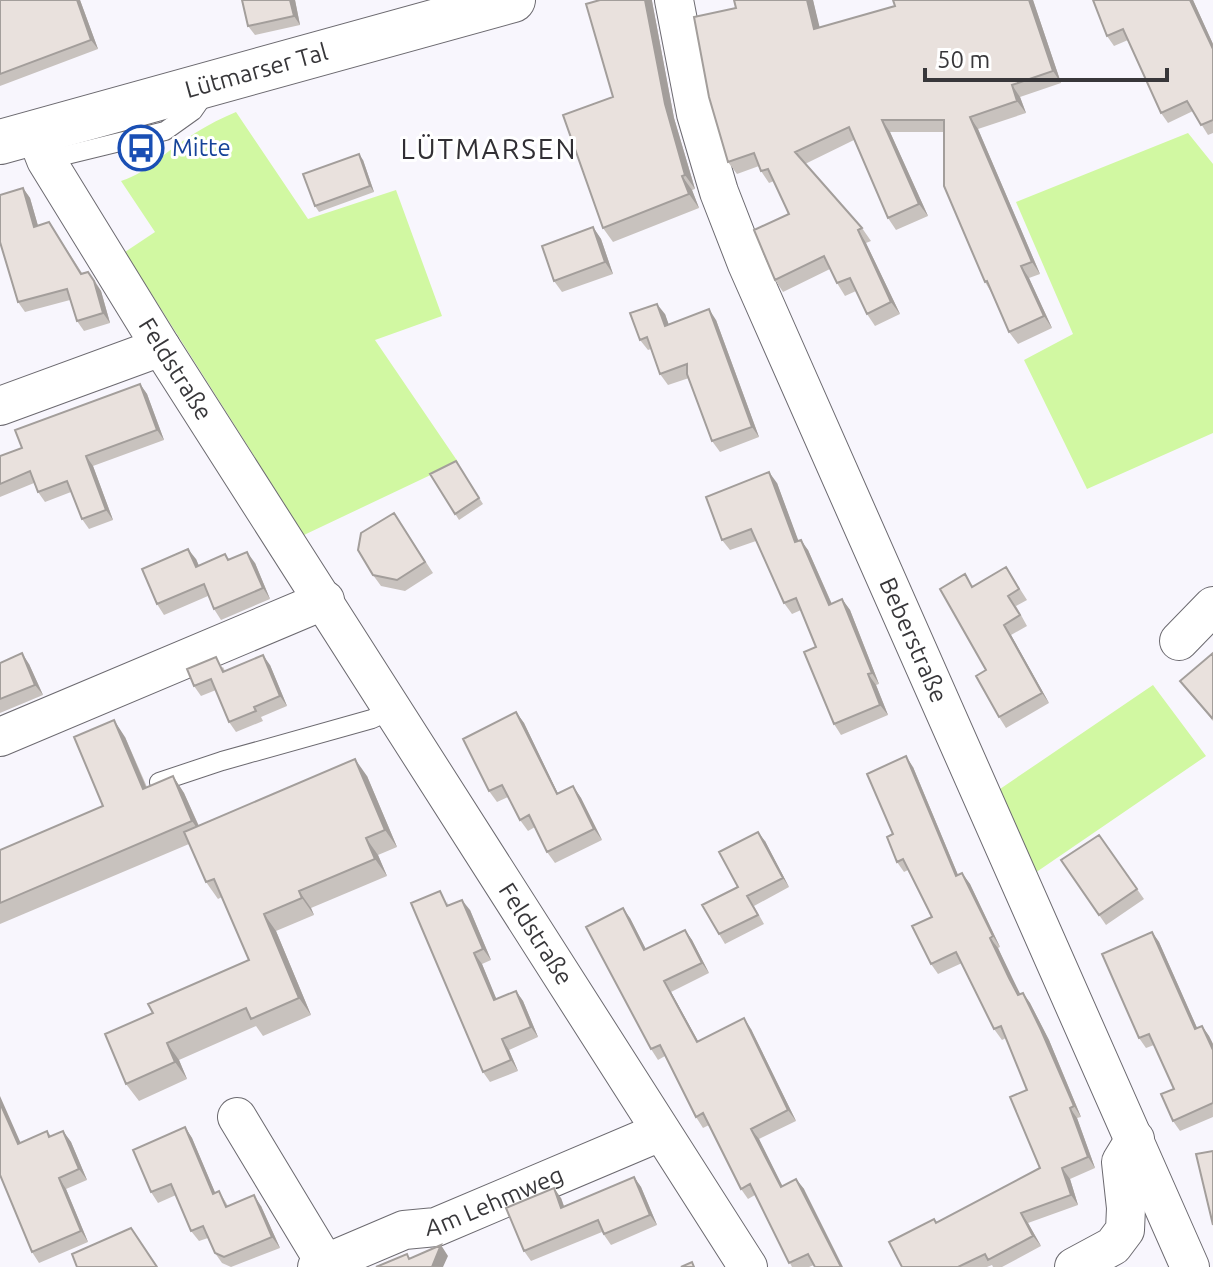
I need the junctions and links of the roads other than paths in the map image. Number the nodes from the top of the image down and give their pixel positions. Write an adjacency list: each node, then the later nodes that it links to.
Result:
1 (513, 0): 3 (main road, Lütmarser Tal)
2 (674, 0): 14 (street, Beberstraße)
3 (27, 144): 4 (street, Feldstraße)
4 (161, 347): 5 (street); 6 (street, Feldstraße)
5 (0, 406)
6 (325, 600): 9 (street, Feldstraße); 10 (street)
7 (1213, 606): 8 (street)
8 (1179, 641)
9 (393, 709): 11 (lane); 13 (street, Feldstraße)
10 (0, 737)
11 (159, 782)
12 (237, 1117): 15 (street, Am Lehmweg)
13 (660, 1132): 15 (street, Am Lehmweg); 16 (street, Feldstraße)
14 (1135, 1139): 17 (street); 18 (street, Beberstraße)
15 (321, 1265)
16 (748, 1267)
17 (1074, 1267)
18 (1190, 1267)

